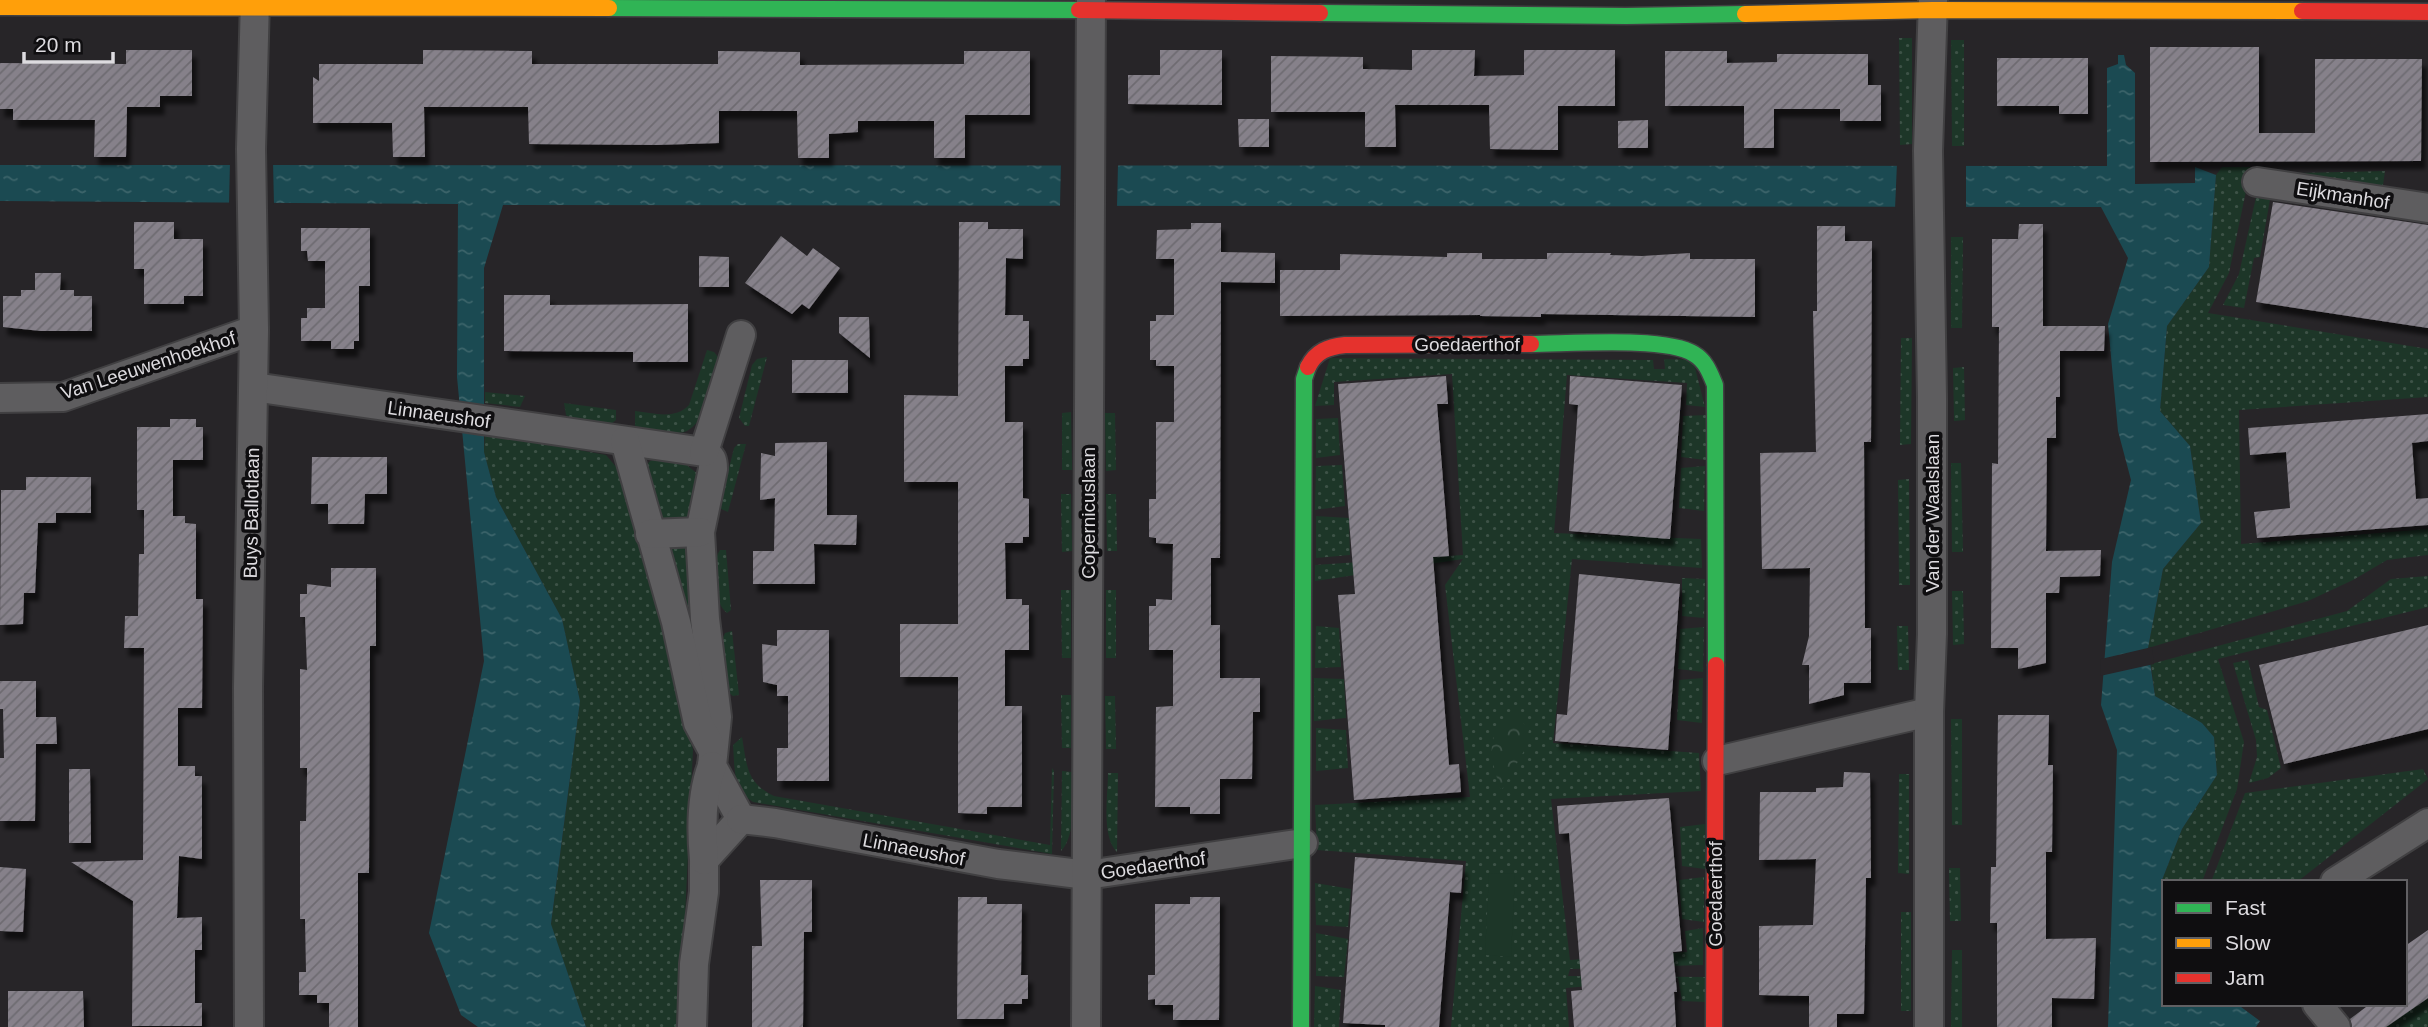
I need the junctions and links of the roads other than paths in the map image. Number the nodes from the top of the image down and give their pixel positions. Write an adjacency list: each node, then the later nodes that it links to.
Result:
1 (255, 5): 3 (street); 4 (street); 8 (street, Buys Ballotlaan)
2 (1933, 5): 3 (street); 5 (street); 18 (street, Van der Waalslaan)
3 (1091, 6): 25 (street, Copernicuslaan)
4 (0, 7)
5 (2428, 12)
6 (2257, 182): 7 (street, Eijkmanhof)
7 (2428, 208)
8 (254, 330): 10 (street, Buys Ballotlaan); 11 (street, Van Leeuwenhoekhof)
9 (741, 335): 13 (street)
10 (254, 387): 12 (street, Linnaeushof); 28 (street, Buys Ballotlaan)
11 (0, 398)
12 (625, 441): 13 (street, Linnaeushof); 15 (street)
13 (704, 452): 14 (street)
14 (700, 532): 15 (street); 16 (street)
15 (650, 534): 17 (street)
16 (705, 619): 17 (street); 19 (street)
17 (676, 622): 19 (street)
18 (1929, 712): 20 (street); 33 (street, Van der Waalslaan)
19 (713, 758): 21 (street); 24 (street)
20 (1717, 761): 23 (street, Goedaerthof); 32 (street, Goedaerthof)
21 (741, 819): 24 (street); 25 (street, Linnaeushof)
22 (2428, 823): 26 (street)
23 (1303, 843): 25 (street, Goedaerthof); 31 (street, Goedaerthof)
24 (704, 860): 29 (street)
25 (1087, 874): 30 (street, Copernicuslaan)
26 (2338, 880)
27 (2319, 1006): 34 (street)
28 (249, 1027)
29 (692, 1027)
30 (1086, 1027)
31 (1301, 1027)
32 (1714, 1027)
33 (1929, 1027)
34 (2336, 1027)

